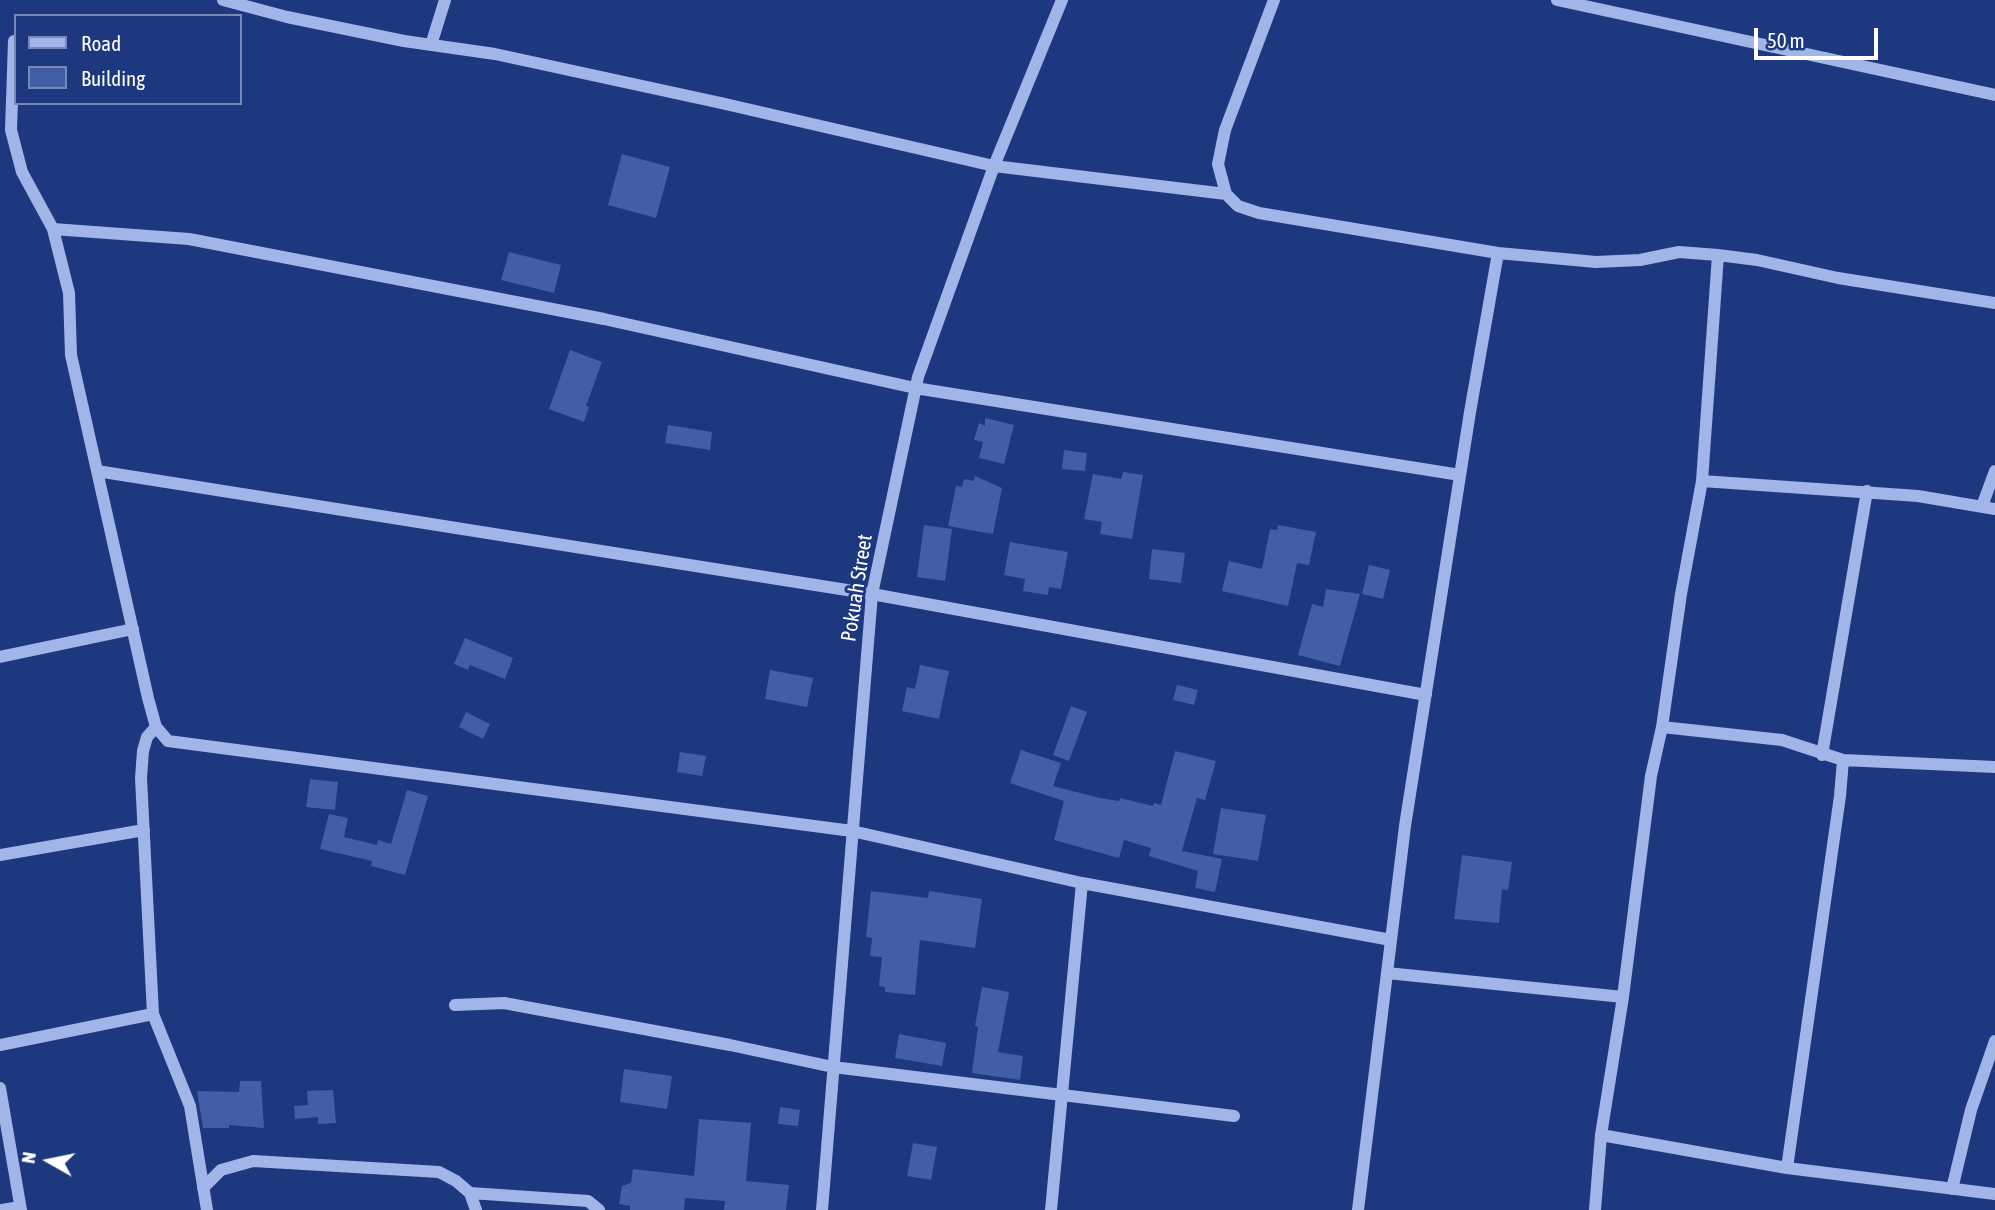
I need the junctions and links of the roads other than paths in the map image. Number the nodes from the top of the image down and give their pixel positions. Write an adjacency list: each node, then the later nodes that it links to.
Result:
1 (223, 0): 7 (street)
2 (445, 0): 7 (street)
3 (1062, 0): 9 (street, Pokuah Street)
4 (1274, 0): 10 (street)
5 (1557, 0): 8 (street)
6 (14, 41): 11 (street)
7 (431, 45): 9 (street)
8 (1995, 95)
9 (994, 166): 10 (street); 15 (street, Pokuah Street)
10 (1226, 194): 12 (street)
11 (53, 229): 15 (street); 16 (street)
12 (1498, 253): 13 (street); 18 (street)
13 (1718, 255): 14 (street); 19 (street)
14 (1995, 303)
15 (915, 388): 18 (street); 22 (street, Pokuah Street)
16 (97, 471): 22 (street); 23 (street)
17 (1995, 471): 21 (street)
18 (1460, 475): 25 (street)
19 (1702, 481): 20 (street); 27 (street)
20 (1867, 491): 21 (street); 28 (street)
21 (1989, 508)
22 (872, 594): 25 (street); 32 (street, Pokuah Street)
23 (133, 629): 24 (street); 26 (street)
24 (0, 657)
25 (1426, 695): 35 (street)
26 (156, 727): 31 (street); 32 (street)
27 (1662, 727): 28 (street); 37 (street)
28 (1822, 755): 29 (street)
29 (1843, 760): 30 (street); 47 (street)
30 (1995, 767)
31 (144, 830): 33 (street); 39 (street)
32 (852, 831): 34 (street); 42 (street, Pokuah Street)
33 (0, 855)
34 (1082, 883): 35 (street); 44 (street)
35 (1391, 940): 36 (street)
36 (1387, 974): 37 (street); 59 (street)
37 (1623, 997): 46 (street)
38 (455, 1005): 42 (street)
39 (153, 1014): 41 (street); 48 (street)
40 (1995, 1041): 49 (street)
41 (0, 1045)
42 (833, 1068): 44 (street); 57 (street, Pokuah Street)
43 (0, 1088): 52 (street)
44 (1062, 1096): 45 (street); 58 (street)
45 (1234, 1116)
46 (1601, 1135): 47 (street); 60 (street)
47 (1787, 1168): 49 (street)
48 (203, 1188): 50 (street); 54 (street)
49 (1952, 1189): 51 (street)
50 (470, 1193): 55 (street); 56 (street)
51 (1995, 1194)
52 (20, 1208): 53 (street)
53 (2, 1210)
54 (207, 1210)
55 (476, 1210)
56 (599, 1210)
57 (822, 1210)
58 (1051, 1210)
59 (1359, 1210)
60 (1595, 1210)

